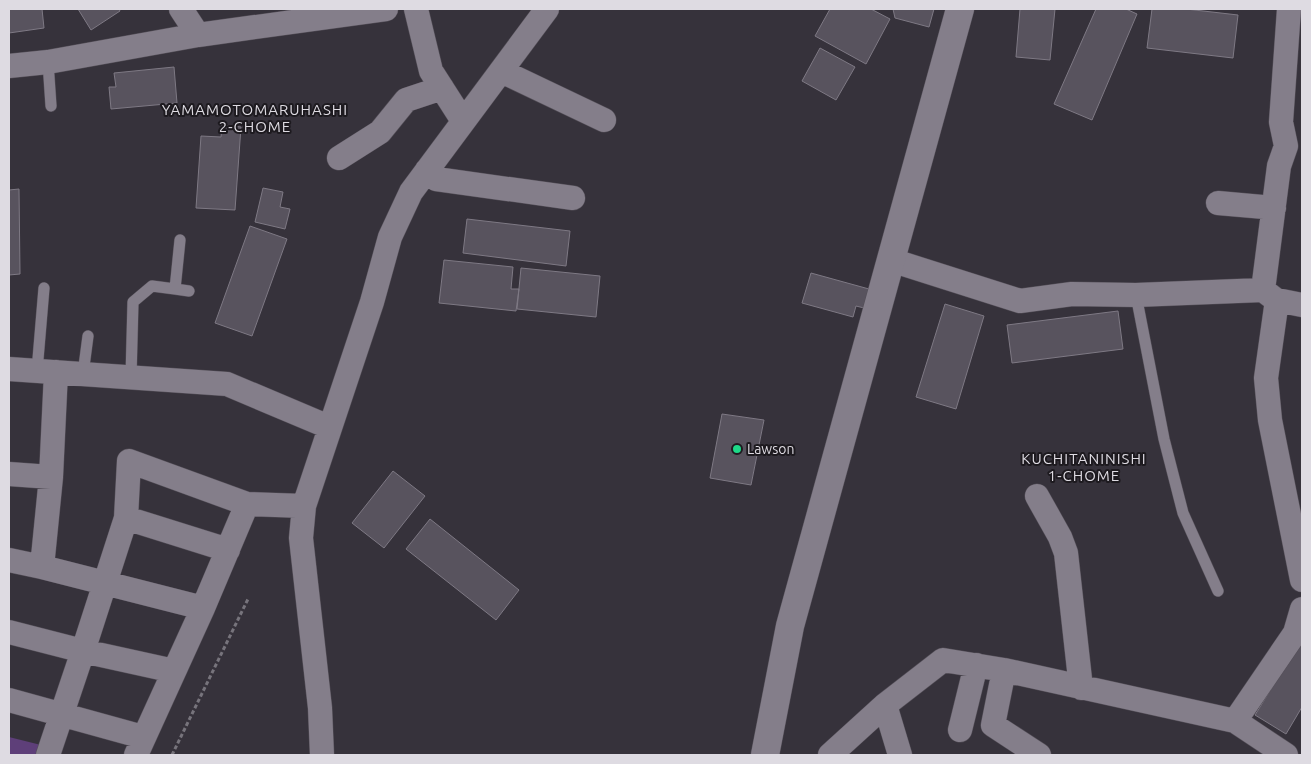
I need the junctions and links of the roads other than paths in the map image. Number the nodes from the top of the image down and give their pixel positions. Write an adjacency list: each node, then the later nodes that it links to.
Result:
1 (181, 9): 7 (street)
2 (386, 9): 7 (street)
3 (416, 9): 11 (street)
4 (547, 9): 10 (street)
5 (960, 9): 21 (street)
6 (1289, 9): 19 (street)
7 (198, 35): 8 (street)
8 (48, 62): 9 (street); 12 (lane)
9 (9, 66)
10 (501, 71): 13 (street); 14 (street)
11 (442, 88): 14 (street); 15 (street)
12 (51, 106)
13 (604, 120)
14 (463, 121): 16 (street)
15 (339, 158)
16 (427, 170): 17 (street); 33 (street)
17 (573, 198)
18 (1218, 203): 19 (street)
19 (1274, 208): 26 (street)
20 (180, 240): 23 (lane)
21 (891, 260): 25 (street); 62 (street)
22 (44, 288): 30 (lane)
23 (175, 289): 24 (lane); 32 (lane)
24 (189, 291)
25 (1136, 295): 26 (street); 45 (lane)
26 (1270, 295): 27 (street); 43 (street)
27 (1302, 305)
28 (88, 336): 31 (lane)
29 (9, 369): 30 (street)
30 (47, 372): 31 (street); 35 (street)
31 (83, 374): 32 (street)
32 (131, 377): 33 (street)
33 (329, 427): 38 (street)
34 (9, 474): 35 (street)
35 (51, 477): 42 (street)
36 (1037, 496): 53 (street)
37 (247, 504): 38 (street); 39 (street); 40 (street)
38 (304, 506): 61 (street)
39 (126, 518): 40 (street); 44 (street)
40 (228, 550): 46 (street)
41 (9, 560): 42 (street)
42 (42, 567): 44 (street)
43 (1302, 580)
44 (106, 584): 46 (street); 49 (street)
45 (1218, 591)
46 (203, 608): 52 (street)
47 (1302, 610): 57 (street)
48 (9, 632): 49 (street)
49 (84, 651): 52 (street); 56 (street)
50 (976, 665): 51 (street); 55 (street); 58 (street)
51 (1004, 670): 53 (street); 65 (street)
52 (174, 671): 59 (street)
53 (1081, 688): 57 (street)
54 (9, 700): 56 (street)
55 (885, 705): 63 (street); 64 (street)
56 (62, 714): 59 (street); 60 (street)
57 (1235, 721): 66 (street)
58 (960, 730)
59 (139, 746)
60 (48, 755)
61 (322, 755)
62 (765, 755)
63 (830, 755)
64 (900, 755)
65 (1039, 755)
66 (1286, 755)

